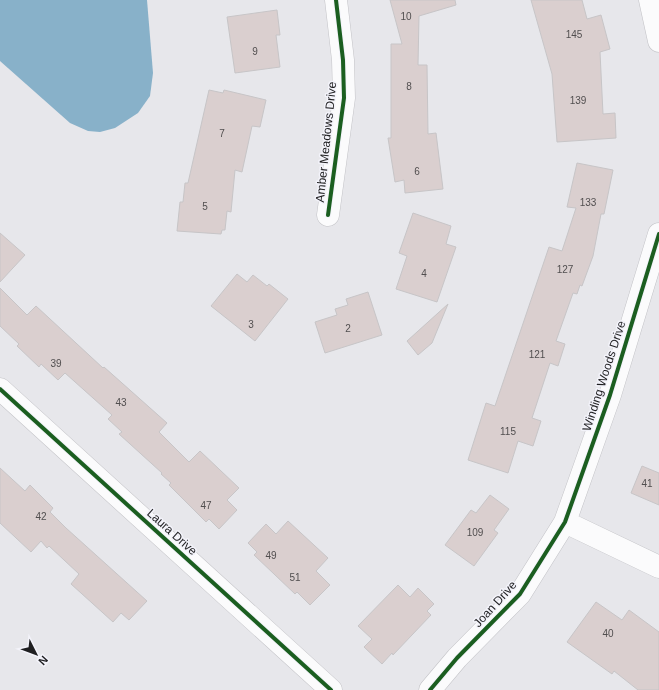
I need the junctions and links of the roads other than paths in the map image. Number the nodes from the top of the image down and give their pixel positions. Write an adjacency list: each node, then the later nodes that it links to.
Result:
1 (336, 0): 4 (street, Amber Meadows Drive)
2 (650, 0): 3 (street)
3 (659, 41)
4 (328, 215)
5 (659, 234): 7 (street, Winding Woods Drive)
6 (0, 389): 9 (street, Laura Drive)
7 (565, 522): 8 (street); 10 (street, Joan Drive)
8 (659, 567)
9 (331, 690)
10 (430, 690)

